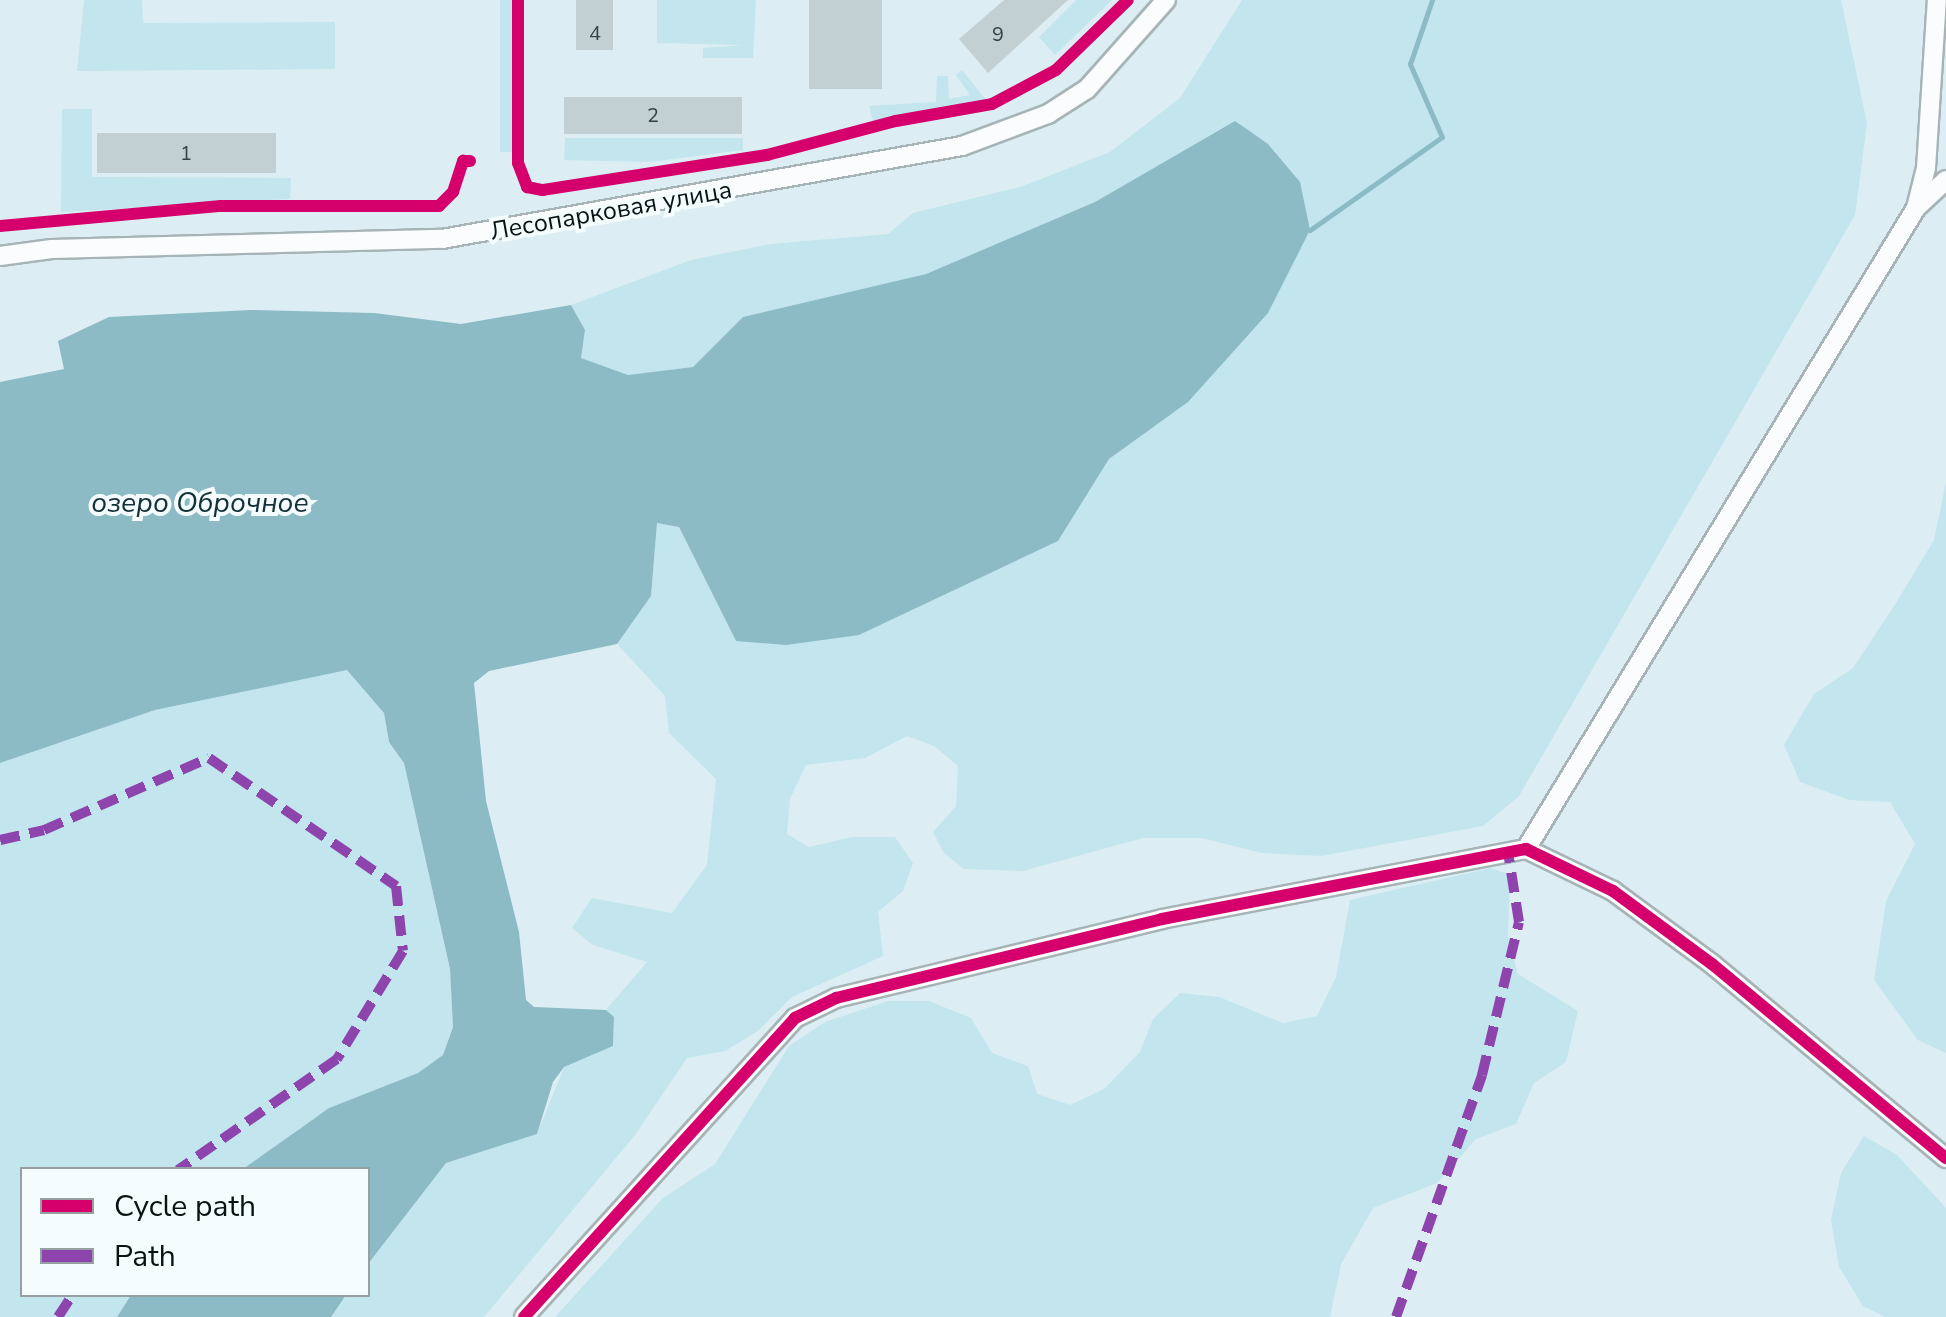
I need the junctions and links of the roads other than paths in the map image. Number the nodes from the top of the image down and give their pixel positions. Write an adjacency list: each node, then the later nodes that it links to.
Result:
1 (1166, 0): 5 (street, Лесопарковая улица)
2 (1937, 0): 4 (street)
3 (1946, 180): 4 (street)
4 (1916, 208): 6 (street)
5 (0, 256)
6 (1526, 849): 7 (street); 8 (street)
7 (1946, 1158)
8 (524, 1317)

